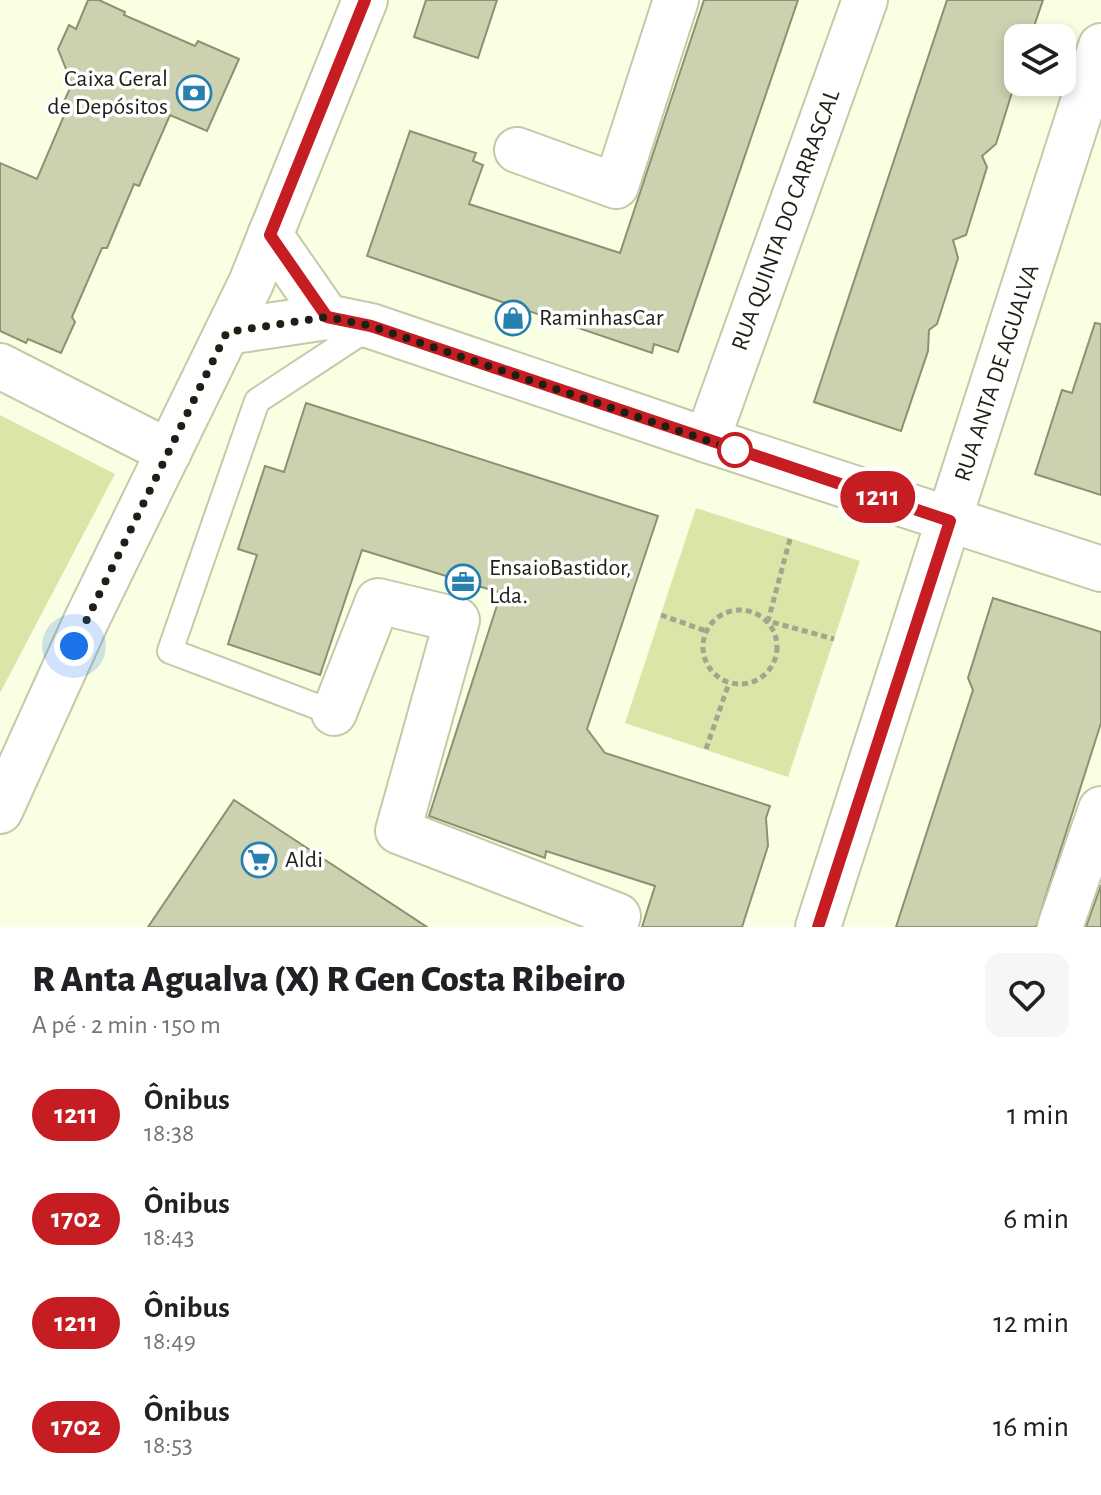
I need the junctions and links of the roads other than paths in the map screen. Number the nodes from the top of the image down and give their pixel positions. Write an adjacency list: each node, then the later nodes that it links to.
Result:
1 (365, 0): 6 (street)
2 (676, 0): 5 (street)
3 (865, 0): 11 (street, RUA QUINTA DO CARRASCAL)
4 (1101, 46): 13 (street, RUA ANTA DE AGUALVA)
5 (517, 150)
6 (270, 235): 7 (street); 9 (street)
7 (327, 317): 8 (street); 9 (street)
8 (371, 326): 11 (street); 15 (lane)
9 (227, 332): 12 (street)
10 (0, 366): 12 (street)
11 (707, 440): 13 (street)
12 (169, 452): 17 (street)
13 (950, 521): 14 (street); 19 (street, RUA ANTA DE AGUALVA)
14 (1101, 569)
15 (334, 713): 18 (street)
16 (1101, 809): 20 (street)
17 (0, 811)
18 (614, 927)
19 (818, 927)
20 (1060, 927)

